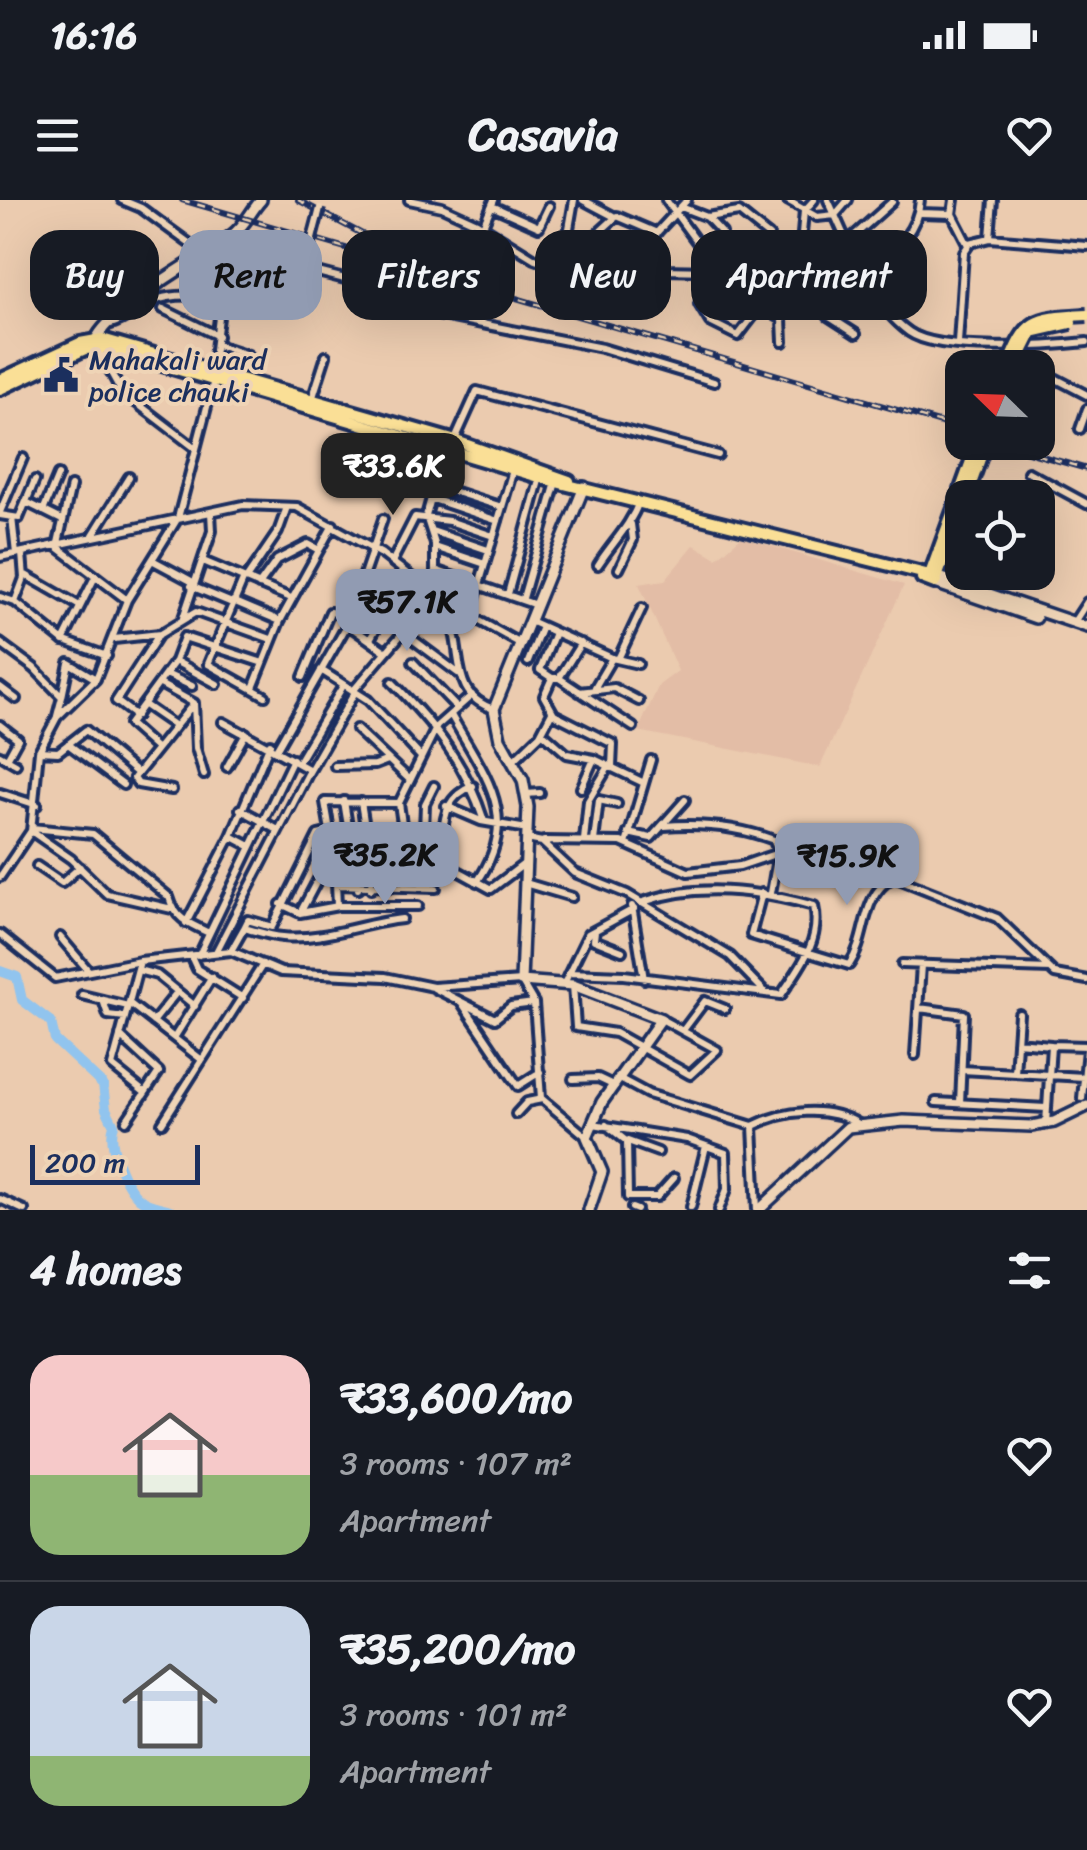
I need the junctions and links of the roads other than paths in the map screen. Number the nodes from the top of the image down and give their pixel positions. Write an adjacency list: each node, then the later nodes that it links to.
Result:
1 (122, 200): 38 (street)
2 (262, 200): 27 (main road)
3 (409, 200): 16 (street)
4 (574, 200): 28 (street)
5 (583, 200): 24 (street)
6 (666, 200): 23 (street)
7 (787, 200): 19 (street)
8 (814, 200): 19 (street)
9 (828, 200): 22 (street)
10 (848, 200): 22 (street)
11 (920, 200): 20 (street)
12 (954, 200): 21 (street)
13 (993, 200): 40 (street)
14 (892, 202): 36 (street)
15 (493, 203): 18 (street); 26 (street)
16 (444, 204): 26 (street)
17 (684, 204): 23 (street); 25 (street)
18 (549, 206)
19 (804, 210): 22 (street); 34 (street)
20 (919, 213): 21 (street); 37 (street)
21 (952, 214): 41 (street)
22 (835, 215): 35 (street)
23 (674, 216): 31 (street); 39 (street)
24 (615, 217): 29 (street); 30 (street)
25 (707, 217): 32 (street); 33 (street)
26 (482, 226): 43 (street)
27 (237, 230)
28 (569, 230)
29 (601, 230)
30 (647, 230)
31 (661, 230)
32 (718, 230)
33 (762, 230)
34 (802, 230)
35 (842, 230)
36 (860, 230)
37 (909, 230)
38 (179, 236)
39 (691, 237)
40 (990, 238): 41 (street); 42 (street)
41 (968, 245): 61 (street)
42 (1087, 246)
43 (535, 259)
44 (179, 270): 55 (main road)
45 (322, 273): 68 (street)
46 (179, 297): 55 (street)
47 (163, 309): 57 (street)
48 (1087, 318): 63 (main road, bridge)
49 (220, 320): 57 (street)
50 (709, 320): 51 (street)
51 (750, 320)
52 (782, 320): 58 (street)
53 (834, 320): 56 (street)
54 (898, 320): 61 (street)
55 (111, 324): 60 (main road)
56 (856, 334)
57 (217, 340): 64 (street); 66 (street)
58 (783, 342)
59 (1087, 342): 62 (street)
60 (96, 343): 66 (main road); 67 (main road); 69 (main road); 75 (street)
61 (958, 343): 62 (street)
62 (1007, 344): 70 (street)
63 (1021, 350)
64 (248, 355)
65 (326, 356): 71 (street)
66 (213, 377): 71 (main road); 75 (street)
67 (0, 380)
68 (714, 382)
69 (0, 389)
70 (1087, 394)
71 (310, 405): 74 (main road)
72 (1087, 409): 73 (street)
73 (1080, 429)
74 (454, 446): 76 (street); 79 (main road); 86 (main road); 88 (street)
75 (194, 448): 100 (street)
76 (718, 455)
77 (23, 458): 97 (street)
78 (976, 460): 127 (main road)
79 (514, 468): 83 (main road); 93 (street)
80 (1028, 472): 92 (street)
81 (58, 475): 95 (street)
82 (129, 476): 107 (street)
83 (540, 477): 85 (main road); 132 (street)
84 (35, 480): 90 (street)
85 (556, 482): 86 (main road); 136 (street)
86 (578, 485): 91 (main road); 142 (main road)
87 (71, 486): 102 (street)
88 (434, 486): 89 (street); 93 (street)
89 (430, 498): 98 (street); 103 (street)
90 (26, 502): 95 (street); 99 (street)
91 (639, 502): 104 (street); 127 (main road)
92 (1087, 504)
93 (502, 506): 103 (street)
94 (288, 507): 96 (street); 105 (street); 126 (street)
95 (43, 510): 102 (street)
96 (211, 512): 100 (street); 118 (street)
97 (0, 513): 99 (street)
98 (426, 516): 106 (street); 108 (street); 119 (street)
99 (12, 517): 115 (street)
100 (178, 518): 107 (street); 117 (street)
101 (383, 518): 112 (street)
102 (60, 519): 109 (street)
103 (498, 521): 108 (street)
104 (631, 523): 121 (street); 122 (street)
105 (333, 525): 111 (street); 112 (street)
106 (431, 531): 110 (street); 113 (street)
107 (93, 535): 109 (street)
108 (493, 536): 113 (street)
109 (56, 544): 115 (street); 125 (street)
110 (435, 547): 120 (street); 123 (street)
111 (318, 550): 130 (street); 135 (street)
112 (374, 550): 119 (street); 144 (street)
113 (488, 550): 120 (street)
114 (945, 550): 127 (main road)
115 (19, 553): 116 (street); 124 (street)
116 (0, 557)
117 (152, 560): 128 (street); 137 (street)
118 (203, 561): 126 (street); 128 (street)
119 (392, 562): 134 (street)
120 (485, 564): 129 (street)
121 (598, 565)
122 (620, 569)
123 (435, 570): 129 (street); 134 (street)
124 (24, 574): 138 (street); 141 (street)
125 (96, 577): 137 (street); 141 (street)
126 (245, 579): 130 (street); 139 (street)
127 (933, 579): 150 (main road); 153 (main road)
128 (192, 584): 139 (street); 146 (street)
129 (480, 584): 132 (street); 145 (street)
130 (258, 585): 135 (street)
131 (399, 588): 158 (street)
132 (508, 594): 136 (street)
133 (0, 597): 138 (street)
134 (436, 597): 145 (street); 154 (street); 175 (street)
135 (292, 598): 147 (street)
136 (522, 598): 142 (street)
137 (128, 600): 159 (street)
138 (16, 602): 160 (street)
139 (232, 602): 147 (street); 148 (street)
140 (1087, 602): 150 (street)
141 (78, 605): 160 (street)
142 (536, 605): 149 (main road)
143 (642, 608): 167 (street)
144 (350, 615): 151 (street); 176 (street)
145 (470, 615): 163 (street)
146 (183, 619): 148 (street); 155 (street)
147 (280, 620): 157 (street)
148 (224, 621): 157 (street); 164 (street)
149 (530, 621): 152 (street); 163 (main road)
150 (1073, 623): 153 (main road)
151 (347, 624): 158 (street); 173 (street)
152 (541, 629): 156 (street); 170 (street)
153 (1087, 630)
154 (403, 632): 165 (street); 175 (street)
155 (160, 634): 159 (street); 199 (street)
156 (554, 635): 162 (street); 177 (street)
157 (271, 639): 171 (street)
158 (370, 639): 165 (street)
159 (114, 640): 166 (street)
160 (64, 641): 166 (street)
161 (0, 643): 190 (street)
162 (581, 643): 167 (street); 177 (street)
163 (520, 644): 196 (main road)
164 (216, 645): 168 (street); 171 (street); 185 (street)
165 (385, 651): 187 (street)
166 (107, 656): 178 (street)
167 (615, 658): 172 (street); 186 (street)
168 (175, 661): 174 (street); 181 (street)
169 (413, 662): 197 (street)
170 (528, 662)
171 (263, 663): 185 (street)
172 (638, 664)
173 (321, 670): 183 (street); 210 (street)
174 (166, 674): 180 (street); 182 (street)
175 (458, 674): 189 (street)
176 (303, 677)
177 (556, 678): 188 (street); 198 (street)
178 (96, 679): 190 (street); 200 (street)
179 (392, 682): 204 (street)
180 (160, 684): 194 (street); 195 (street)
181 (217, 684)
182 (192, 686)
183 (343, 686): 187 (street); 218 (street)
184 (0, 687): 192 (street)
185 (252, 688): 191 (street)
186 (595, 688): 188 (street); 193 (street)
187 (354, 692): 214 (street); 224 (street)
188 (578, 692): 205 (street)
189 (472, 695): 196 (street); 197 (street)
190 (62, 696): 200 (street)
191 (266, 696)
192 (16, 699)
193 (639, 700)
194 (194, 703): 203 (street); 226 (street)
195 (146, 706): 199 (street); 203 (street)
196 (494, 709): 219 (main road)
197 (454, 712): 204 (street); 247 (street)
198 (552, 712): 208 (street); 223 (street)
199 (136, 716): 211 (street)
200 (56, 717): 212 (street)
201 (223, 722): 207 (street)
202 (0, 725): 213 (street)
203 (176, 726): 211 (street)
204 (437, 726): 214 (street); 231 (street)
205 (633, 727)
206 (356, 729): 216 (street)
207 (246, 732): 210 (street); 222 (street)
208 (542, 732): 215 (street); 219 (street)
209 (67, 744): 212 (street); 225 (street); 229 (street)
210 (274, 746): 218 (street); 244 (street)
211 (157, 749): 225 (street)
212 (39, 751): 241 (street)
213 (3, 757): 220 (street)
214 (422, 757): 227 (street)
215 (594, 759): 223 (street); 232 (street)
216 (388, 760): 221 (street); 227 (street)
217 (651, 760): 228 (street)
218 (295, 761): 224 (street); 245 (street)
219 (513, 761): 236 (main road)
220 (16, 764)
221 (335, 766)
222 (226, 767)
223 (614, 768): 228 (street); 255 (street)
224 (310, 770): 250 (street)
225 (137, 773): 233 (street)
226 (204, 775)
227 (410, 780): 240 (street)
228 (642, 782): 252 (street)
229 (123, 785)
230 (434, 786): 262 (street)
231 (472, 786): 243 (street); 246 (street)
232 (581, 788)
233 (172, 790)
234 (0, 793): 241 (street)
235 (540, 793): 236 (street)
236 (526, 794): 253 (main road)
237 (685, 800): 248 (street)
238 (344, 801): 239 (street); 251 (street); 276 (street)
239 (360, 802): 240 (street); 261 (street)
240 (398, 802): 260 (street)
241 (37, 804): 249 (street)
242 (618, 804): 255 (street)
243 (446, 806): 246 (street); 263 (street)
244 (240, 809): 245 (street); 254 (street)
245 (264, 821): 250 (street); 258 (street)
246 (484, 822): 247 (street)
247 (502, 824): 253 (street); 272 (street)
248 (664, 826): 252 (street); 259 (street)
249 (32, 830): 266 (street); 269 (street); 284 (street)
250 (278, 830): 295 (street)
251 (331, 832): 274 (street); 280 (street)
252 (628, 833): 257 (street)
253 (527, 834): 256 (street); 264 (main road)
254 (231, 836): 258 (street); 287 (street)
255 (589, 840): 256 (street); 257 (street)
256 (542, 842): 283 (street)
257 (624, 843): 259 (street)
258 (250, 846): 290 (street)
259 (778, 850): 270 (street); 278 (street)
260 (406, 853): 261 (street); 262 (street)
261 (370, 854): 268 (street)
262 (423, 856): 263 (street)
263 (438, 860): 272 (street)
264 (524, 864): 272 (street); 273 (main road)
265 (37, 866): 266 (street)
266 (80, 867): 284 (street)
267 (396, 869): 268 (street)
268 (372, 871): 277 (street)
269 (0, 876)
270 (894, 876): 296 (street); 303 (street)
271 (318, 879): 285 (street)
272 (478, 882)
273 (522, 882): 279 (street); 308 (main road)
274 (338, 886): 276 (street); 281 (street)
275 (436, 888): 277 (street)
276 (358, 889): 277 (street)
277 (371, 889)
278 (766, 894): 283 (street); 296 (street); 296 (street)
279 (572, 897)
280 (281, 904): 285 (street); 288 (street)
281 (337, 906): 282 (street); 285 (street)
282 (418, 906)
283 (637, 906): 289 (street); 306 (street); 312 (street)
284 (172, 909): 287 (street)
285 (300, 913)
286 (402, 918): 288 (street)
287 (186, 923): 290 (street)
288 (243, 928): 294 (street)
289 (595, 929): 293 (street); 304 (street)
290 (207, 932): 297 (street)
291 (0, 934): 302 (street)
292 (60, 937): 302 (street)
293 (622, 950)
294 (231, 951): 295 (street); 298 (street)
295 (215, 953): 297 (street)
296 (809, 954): 312 (street)
297 (195, 956): 301 (street); 305 (street)
298 (263, 964): 310 (street); 314 (street)
299 (902, 964): 300 (street)
300 (922, 965): 303 (street); 320 (street)
301 (140, 966): 302 (street); 311 (street); 318 (street)
302 (88, 970)
303 (1050, 970): 307 (street)
304 (569, 973): 306 (street); 309 (street)
305 (212, 978): 314 (street); 319 (street)
306 (644, 979): 312 (street)
307 (1087, 980)
308 (521, 981): 309 (main road); 310 (street); 316 (street)
309 (569, 985): 324 (main road); 331 (street)
310 (434, 987): 317 (street)
311 (177, 992): 319 (street); 325 (street)
312 (765, 992)
313 (82, 995): 315 (street)
314 (244, 998): 334 (street)
315 (104, 1000): 318 (street); 323 (street)
316 (534, 1003): 317 (street); 336 (street)
317 (462, 1004): 336 (street)
318 (128, 1005): 323 (street); 325 (street)
319 (195, 1006): 328 (street)
320 (918, 1008): 333 (street); 335 (street)
321 (725, 1009): 326 (street)
322 (1019, 1014): 329 (street)
323 (125, 1016): 327 (street)
324 (661, 1019): 326 (street); 331 (main road)
325 (152, 1022): 328 (street)
326 (684, 1029): 331 (street)
327 (120, 1036): 342 (street); 342 (street)
328 (174, 1038): 334 (street)
329 (1017, 1042): 330 (street); 337 (street)
330 (1050, 1046): 332 (street); 338 (street)
331 (644, 1048): 341 (main road)
332 (1087, 1048): 339 (street)
333 (915, 1055)
334 (202, 1060): 350 (street)
335 (962, 1070): 337 (street); 345 (street)
336 (541, 1072): 343 (street)
337 (1015, 1073): 338 (street)
338 (1048, 1074): 339 (street); 347 (street)
339 (1084, 1077): 346 (street)
340 (573, 1078): 341 (street)
341 (619, 1083): 351 (main road); 355 (street)
342 (144, 1092): 349 (street)
343 (542, 1098): 348 (street); 356 (street)
344 (936, 1102): 345 (street)
345 (960, 1102): 347 (street)
346 (1084, 1102): 353 (main road)
347 (1046, 1108): 353 (street)
348 (516, 1114)
349 (126, 1121)
350 (162, 1124)
351 (593, 1124): 354 (street); 356 (main road)
352 (859, 1124): 353 (main road); 355 (street); 366 (main road)
353 (1046, 1124)
354 (606, 1125): 357 (street); 358 (street)
355 (753, 1126): 366 (street)
356 (587, 1137): 364 (main road)
357 (627, 1141): 359 (street); 360 (street)
358 (706, 1146): 362 (street); 365 (street)
359 (658, 1152)
360 (674, 1178)
361 (0, 1199): 363 (street)
362 (690, 1207)
363 (23, 1210)
364 (589, 1210)
365 (718, 1210)
366 (758, 1210)

